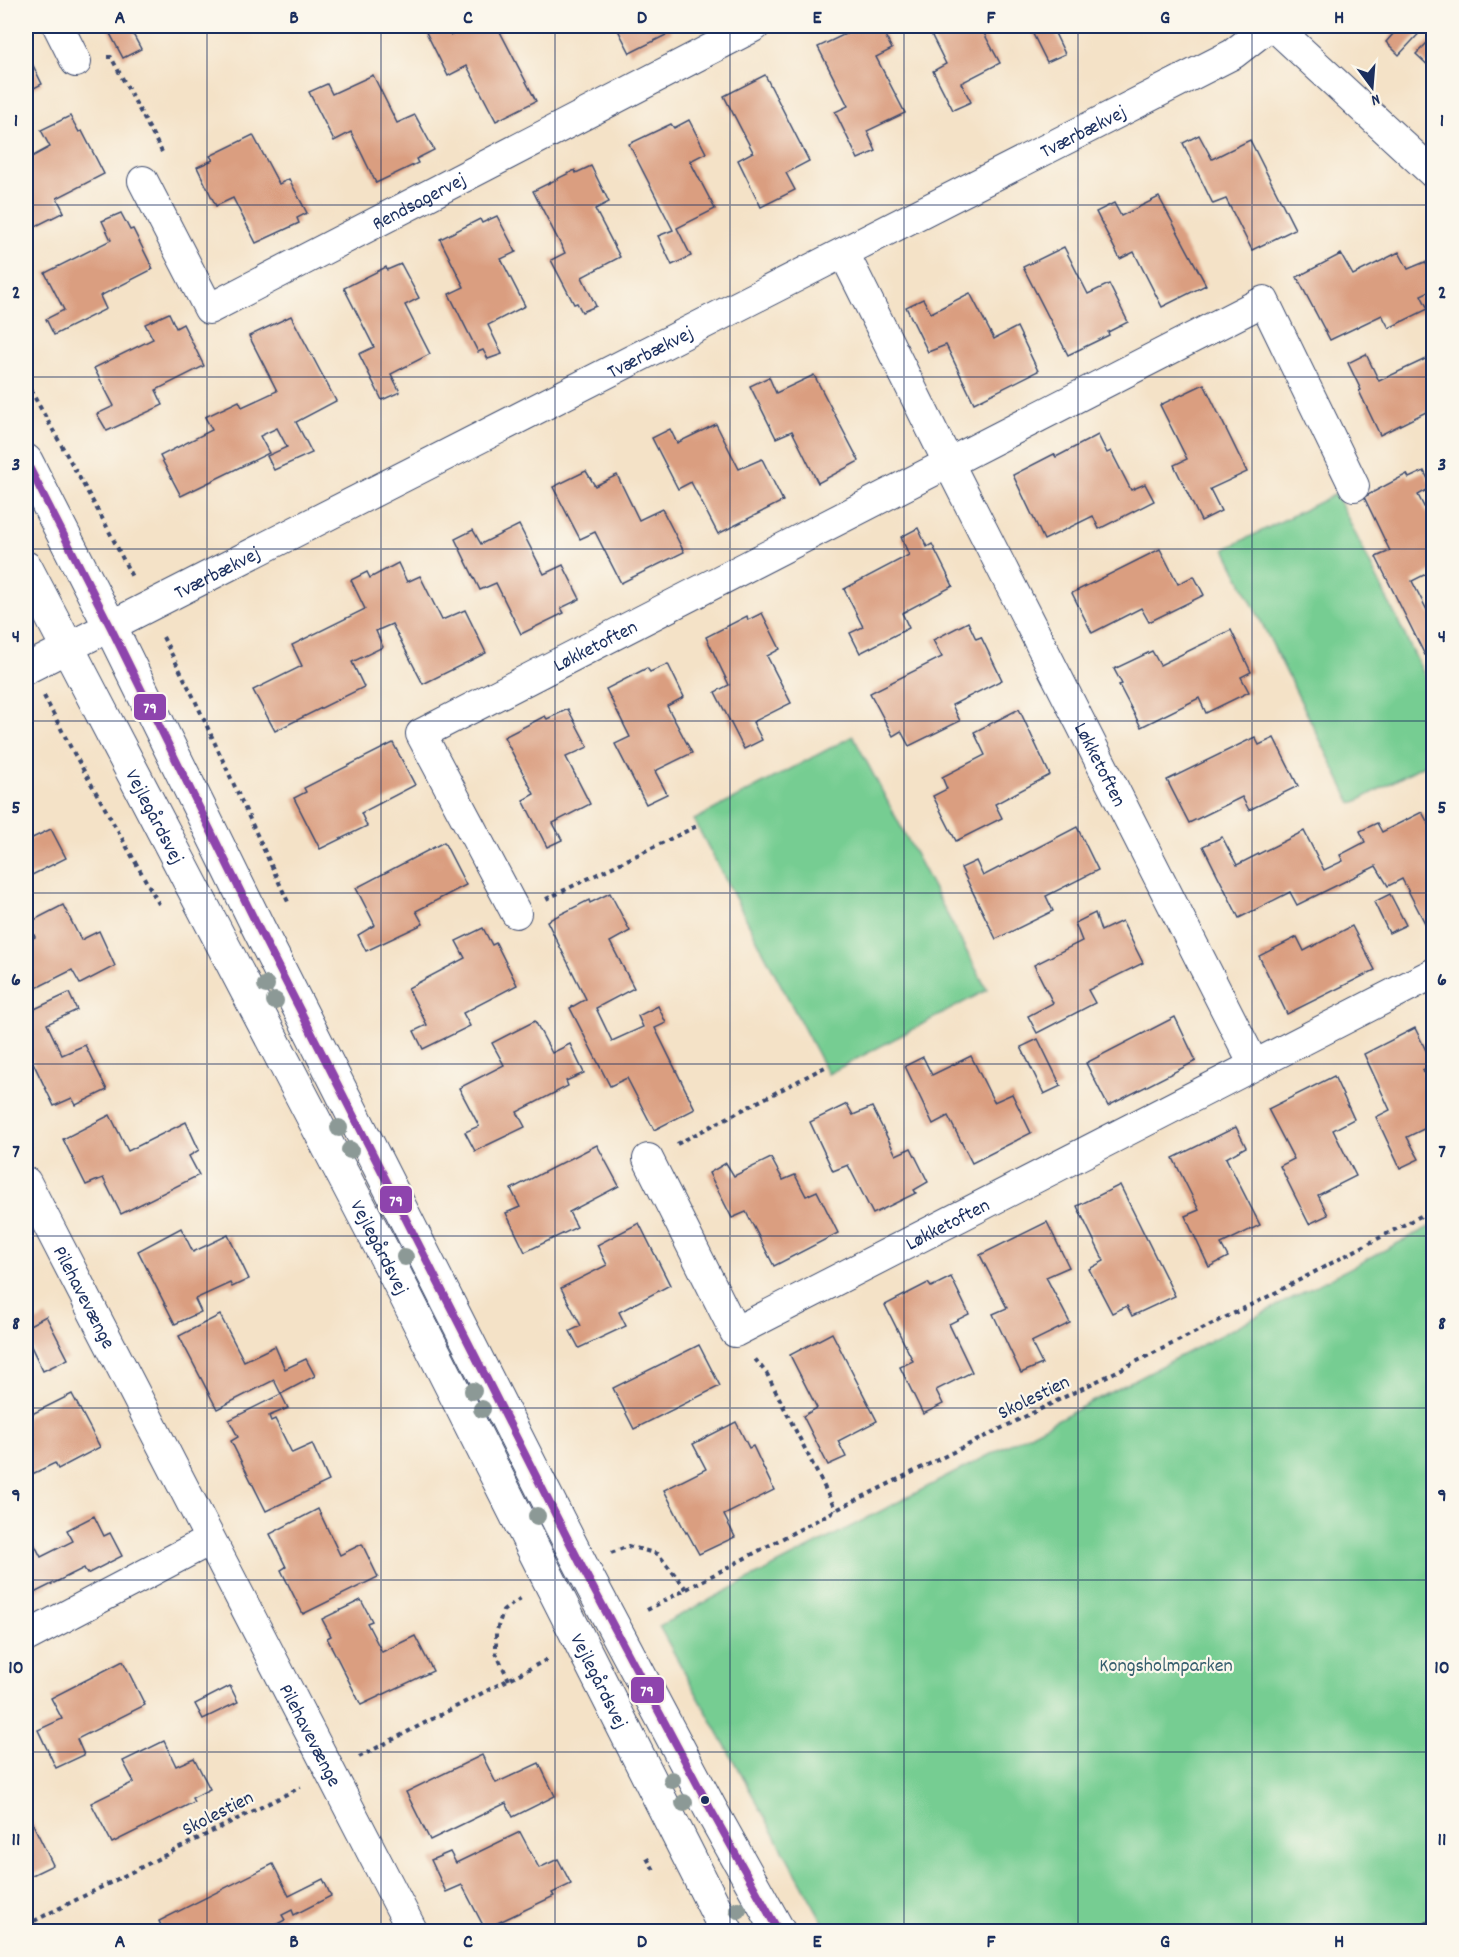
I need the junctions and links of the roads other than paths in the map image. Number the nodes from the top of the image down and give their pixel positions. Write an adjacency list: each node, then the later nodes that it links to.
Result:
1 (58, 26): 4 (street)
2 (755, 26): 6 (street, Rendsagervej)
3 (1280, 28): 5 (street); 7 (street, Tværbækvej)
4 (76, 62)
5 (1434, 174)
6 (143, 181)
7 (844, 252): 9 (street, Løkketoften); 12 (street, Tværbækvej)
8 (26, 461): 12 (street, Vejlegårdsvej)
9 (948, 462): 10 (street, Løkketoften); 15 (street, Løkketoften); 17 (street, Løkketoften)
10 (1354, 486)
11 (26, 568): 13 (street, Vejlegårdsvej)
12 (110, 626): 13 (street, Tværbækvej); 24 (street, Vejlegårdsvej)
13 (66, 649): 14 (street, Tværbækvej); 23 (street, Vejlegårdsvej)
14 (26, 669)
15 (516, 914)
16 (1434, 973): 17 (street, Løkketoften)
17 (1254, 1065): 18 (street, Løkketoften)
18 (648, 1159)
19 (26, 1182): 20 (street, Pilehavevænge)
20 (210, 1540): 21 (street); 22 (street, Pilehavevænge)
21 (26, 1637)
22 (413, 1932)
23 (727, 1932)
24 (779, 1932)

